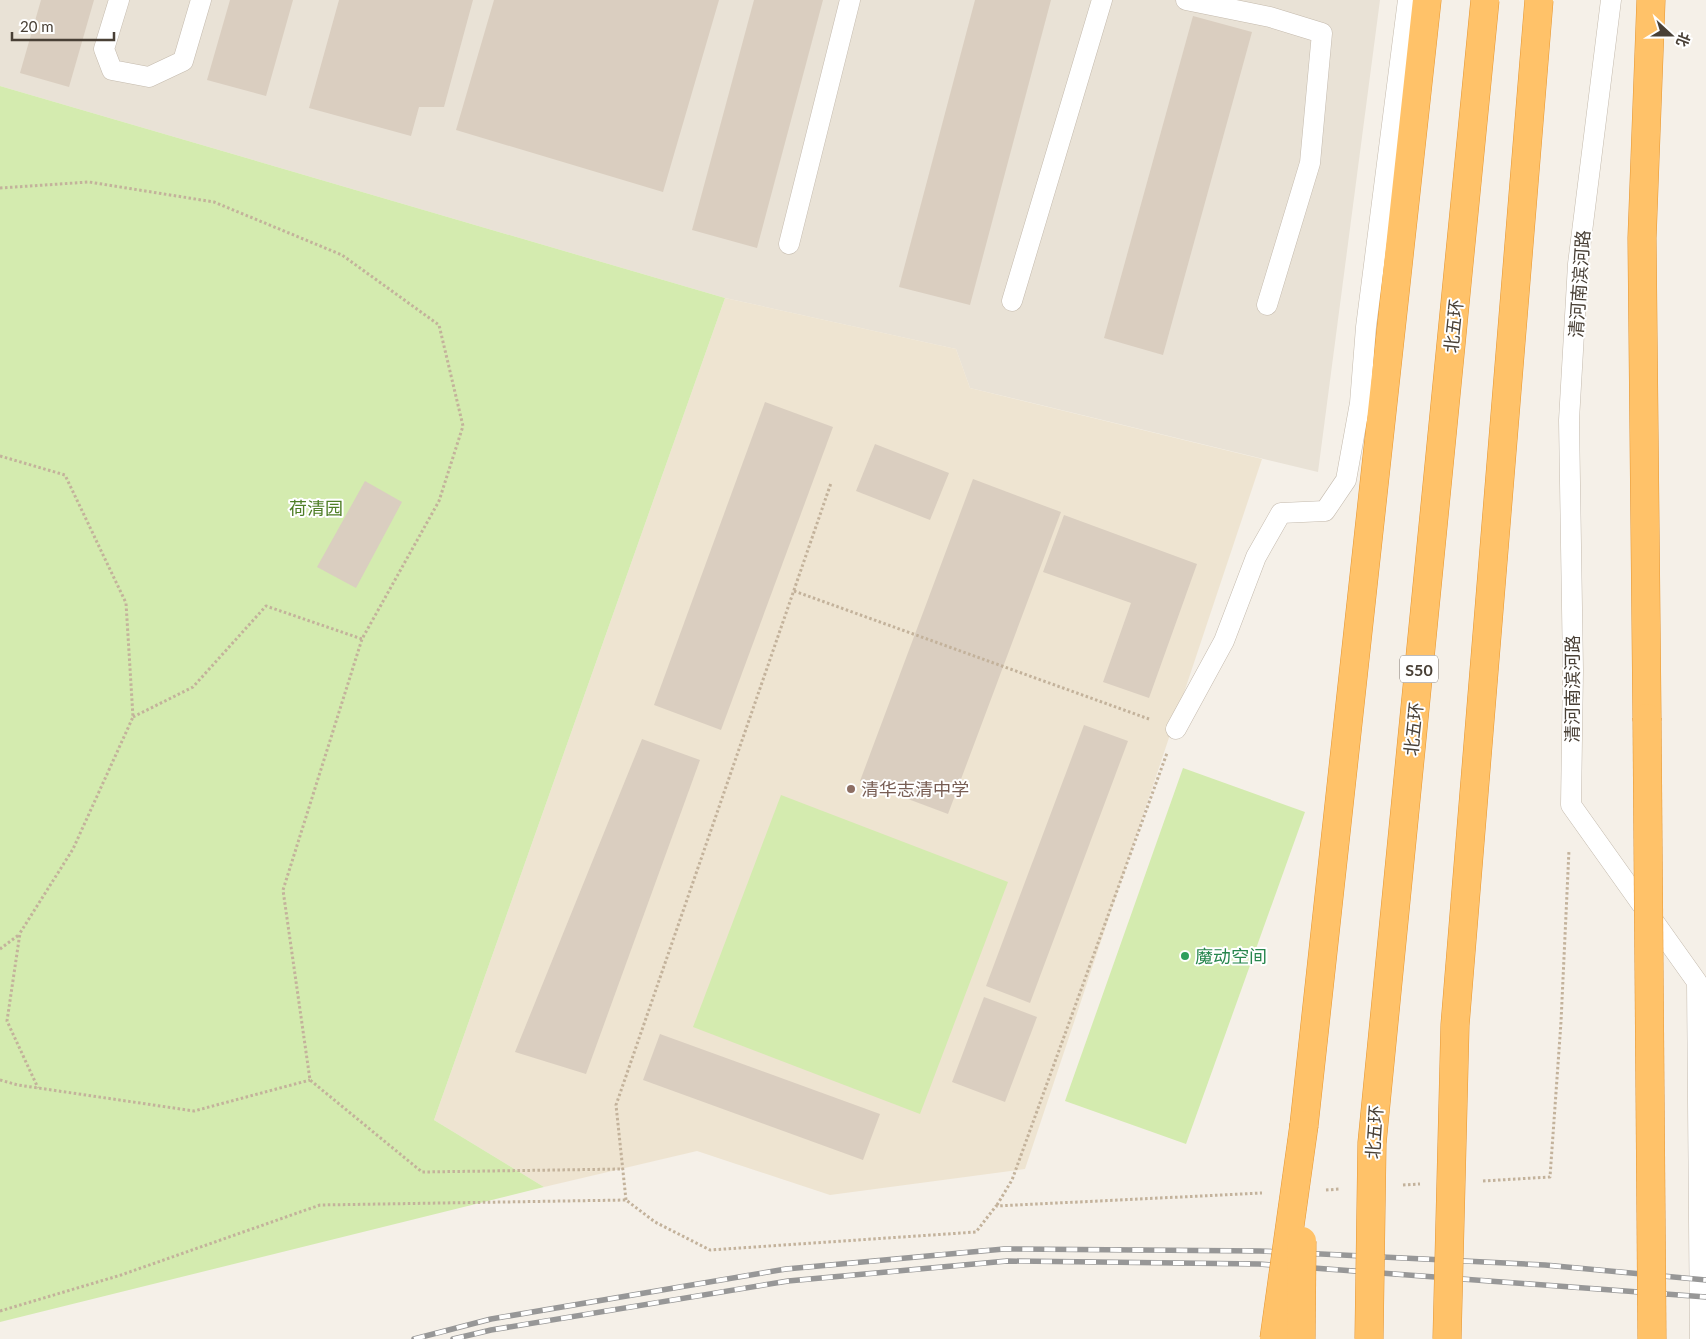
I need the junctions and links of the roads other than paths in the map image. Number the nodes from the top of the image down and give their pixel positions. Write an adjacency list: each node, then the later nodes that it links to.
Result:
1 (118, 0): 2 (lane)
2 (201, 0)
3 (850, 0): 12 (lane)
4 (1102, 0): 13 (lane)
5 (1186, 0): 14 (lane)
6 (1408, 0): 15 (lane)
7 (1427, 0): 16 (highway)
8 (1485, 0): 20 (highway, 北五环 / S50, bridge)
9 (1539, 0): 21 (highway, bridge)
10 (1611, 0): 24 (lane, 清河南滨河路)
11 (1651, 0): 17 (highway, bridge)
12 (789, 244)
13 (1012, 300)
14 (1267, 304)
15 (1176, 729)
16 (1304, 1125): 18 (highway, bridge); 19 (highway, bridge)
17 (1650, 1232): 22 (highway, bridge); 23 (highway, bridge)
18 (1274, 1339)
19 (1301, 1339)
20 (1369, 1339)
21 (1447, 1339)
22 (1652, 1339)
23 (1672, 1339)
24 (1700, 1339)

